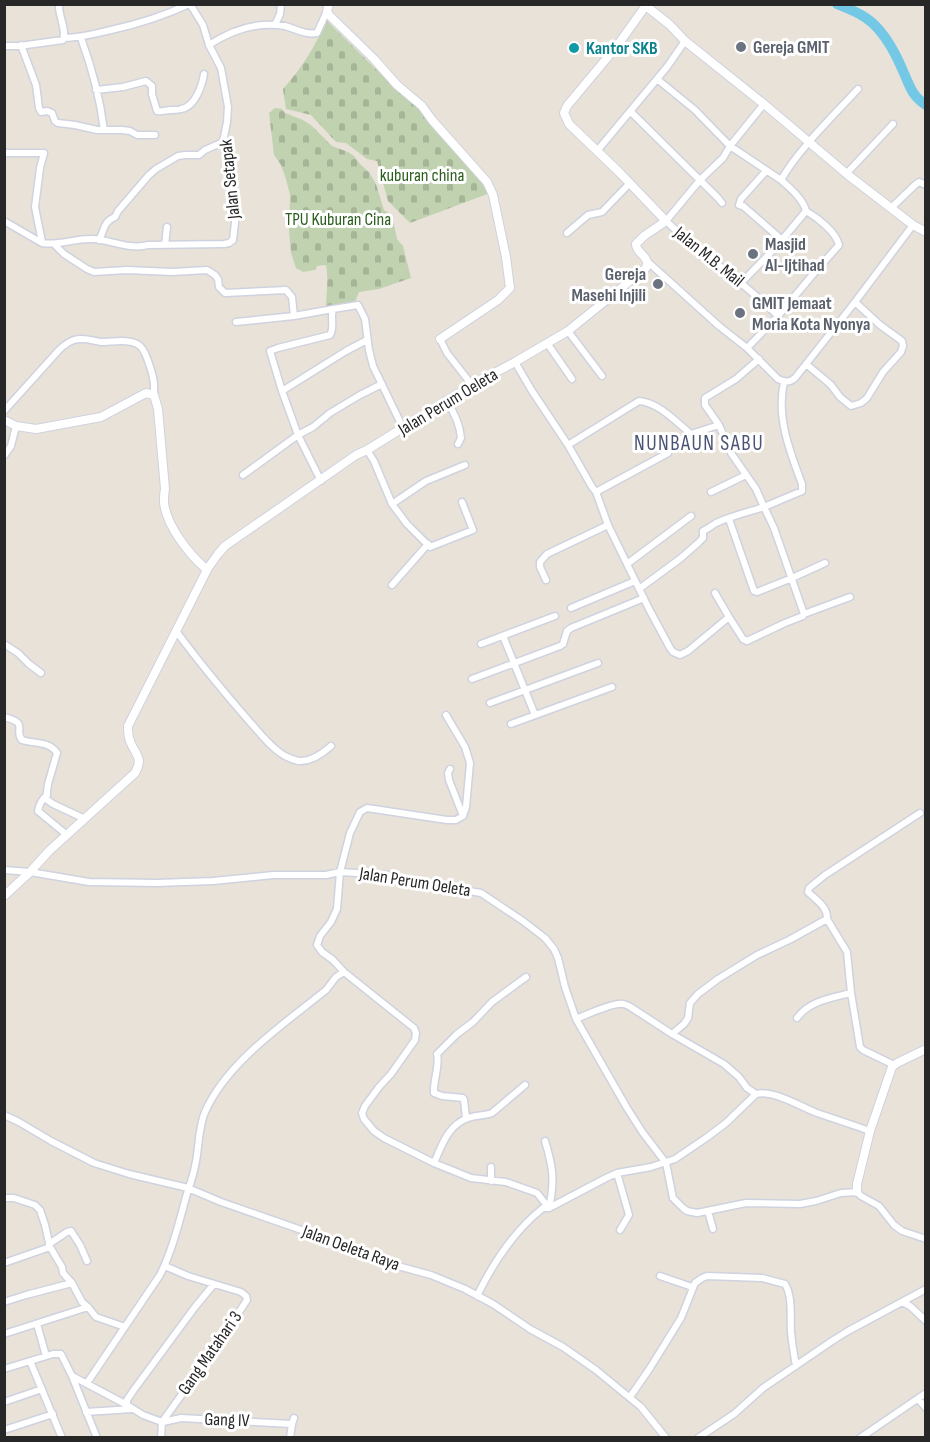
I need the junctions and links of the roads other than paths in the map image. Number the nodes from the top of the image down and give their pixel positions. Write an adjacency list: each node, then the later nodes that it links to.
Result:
1 (59, 4): 7 (street)
2 (190, 4): 8 (street, Jalan Setapak); 11 (street, Jalan Setapak)
3 (281, 4): 6 (street)
4 (647, 5): 9 (street, Jalan M.B. Mail); 25 (street, Jalan M.B. Mail)
5 (328, 8): 6 (street); 55 (street)
6 (275, 25): 11 (street)
7 (64, 38): 8 (street, Jalan Setapak); 10 (street, Jalan Setapak)
8 (81, 38): 16 (street)
9 (685, 41): 14 (street); 17 (street, Jalan M.B. Mail)
10 (21, 45): 12 (street, Jalan Setapak); 20 (street)
11 (209, 45): 22 (street, Jalan Setapak)
12 (4, 46)
13 (204, 74): 16 (street)
14 (657, 79): 18 (street); 24 (street)
15 (858, 89): 23 (street)
16 (96, 90): 20 (street)
17 (764, 104): 23 (street, Jalan M.B. Mail); 24 (street)
18 (630, 111): 25 (street); 29 (street)
19 (893, 124): 28 (street)
20 (104, 129): 21 (street)
21 (154, 135)
22 (223, 142): 42 (street); 46 (street, Jalan Setapak)
23 (809, 143): 28 (street, Jalan M.B. Mail); 30 (street)
24 (730, 146): 27 (street); 29 (street)
25 (597, 151): 31 (street, Jalan M.B. Mail)
26 (4, 153): 44 (street)
27 (766, 171): 30 (street); 43 (street)
28 (846, 174): 34 (street, Jalan M.B. Mail)
29 (700, 180): 33 (street); 37 (street)
30 (781, 180): 35 (street)
31 (630, 183): 37 (street, Jalan M.B. Mail); 41 (street)
32 (926, 185): 34 (street)
33 (722, 203)
34 (891, 208): 38 (street, Jalan M.B. Mail)
35 (806, 211): 43 (street); 52 (street)
36 (4, 221): 44 (street, Jalan Setapak)
37 (666, 221): 47 (street); 48 (street, Jalan M.B. Mail)
38 (913, 225): 40 (street, Jalan M.B. Mail); 49 (street)
39 (167, 226): 46 (street)
40 (926, 232)
41 (567, 233)
42 (99, 240): 45 (street, Jalan Setapak); 46 (street, Jalan Setapak)
43 (782, 240): 48 (street)
44 (42, 243): 45 (street, Jalan Setapak)
45 (54, 244): 51 (street)
46 (165, 245)
47 (648, 262): 54 (street, Jalan Perum Oeleta); 58 (street)
48 (740, 284): 52 (street, Jalan M.B. Mail)
49 (855, 302): 61 (street); 61 (street)
50 (333, 309): 51 (street); 56 (street); 67 (street)
51 (294, 316): 53 (street)
52 (778, 316): 58 (street)
53 (236, 322)
54 (568, 331): 57 (street, Jalan Perum Oeleta); 62 (street)
55 (440, 339): 66 (street)
56 (367, 340): 65 (street); 67 (street)
57 (547, 344): 60 (street, Jalan Perum Oeleta); 63 (street)
58 (747, 348): 59 (street)
59 (759, 359): 64 (street); 72 (street)
60 (515, 362): 66 (street, Jalan Perum Oeleta); 77 (street)
61 (806, 364): 64 (street)
62 (602, 376)
63 (572, 379)
64 (784, 382): 89 (street)
65 (382, 384): 74 (street); 75 (street)
66 (472, 385): 69 (street, Jalan Perum Oeleta)
67 (282, 391): 75 (street)
68 (154, 395): 70 (street); 73 (street); 96 (street)
69 (446, 400): 74 (street, Jalan Perum Oeleta); 76 (street)
70 (4, 411)
71 (4, 420): 73 (street)
72 (719, 425): 77 (street); 82 (street)
73 (16, 426): 80 (street)
74 (404, 428): 78 (street, Jalan Perum Oeleta)
75 (298, 435): 83 (street); 84 (street)
76 (458, 444)
77 (568, 444): 85 (street)
78 (367, 450): 84 (street, Jalan Perum Oeleta); 88 (street)
79 (668, 453): 85 (street)
80 (4, 456)
81 (465, 465): 88 (street)
82 (746, 474): 86 (street); 89 (street)
83 (243, 475)
84 (321, 481): 96 (street, Jalan Perum Oeleta)
85 (596, 492): 92 (street)
86 (711, 492)
87 (462, 502): 93 (street)
88 (392, 504): 93 (street)
89 (764, 507): 91 (street); 97 (street)
90 (691, 516): 95 (street)
91 (729, 519): 97 (street); 101 (street)
92 (608, 525): 95 (street); 98 (street)
93 (428, 544): 100 (street)
94 (825, 563): 97 (street)
95 (627, 564): 99 (street)
96 (208, 568): 109 (street, Jalan Perum Oeleta)
97 (792, 578): 106 (street)
98 (546, 580)
99 (635, 581): 101 (street); 105 (street)
100 (392, 585)
101 (639, 589): 104 (street)
102 (715, 593): 108 (street)
103 (850, 597): 106 (street)
104 (644, 598): 108 (street); 113 (street)
105 (571, 608)
106 (804, 614): 108 (street)
107 (555, 615): 110 (street)
108 (729, 617)
109 (176, 631): 124 (street); 129 (street, Jalan Perum Oeleta)
110 (503, 636): 112 (street); 113 (street)
111 (4, 644): 115 (street)
112 (481, 644)
113 (514, 663): 116 (street); 118 (street)
114 (598, 663): 118 (street)
115 (41, 673)
116 (472, 679)
117 (612, 687): 121 (street)
118 (525, 690): 119 (street); 121 (street)
119 (490, 703)
120 (446, 715): 128 (street)
121 (535, 715): 123 (street)
122 (4, 717): 126 (street)
123 (511, 724)
124 (331, 746)
125 (450, 769): 128 (street)
126 (47, 795): 129 (street); 130 (street)
127 (920, 813): 135 (street)
128 (463, 816): 133 (street)
129 (85, 819): 130 (street, Jalan Perum Oeleta)
130 (67, 835): 132 (street, Jalan Perum Oeleta)
131 (4, 870): 132 (street, Jalan Perum Oeleta)
132 (30, 872): 133 (street, Jalan Perum Oeleta); 134 (street)
133 (340, 872): 136 (street); 140 (street, Jalan Perum Oeleta)
134 (4, 896)
135 (827, 919): 138 (street); 141 (street)
136 (344, 972): 150 (street); 155 (street)
137 (526, 977): 147 (street)
138 (850, 993): 139 (street); 143 (street)
139 (797, 1018)
140 (576, 1019): 141 (street); 151 (street, Jalan Perum Oeleta)
141 (672, 1034): 145 (street)
142 (926, 1049): 143 (street)
143 (894, 1065): 148 (street)
144 (525, 1085): 147 (street)
145 (756, 1094): 148 (street); 151 (street)
146 (4, 1115): 155 (street, Jalan Oeleta Raya)
147 (466, 1118): 150 (street)
148 (870, 1131): 156 (street)
149 (545, 1142): 158 (street)
150 (434, 1163): 154 (street)
151 (666, 1163): 153 (street); 159 (street)
152 (491, 1167): 154 (street)
153 (617, 1173): 158 (street); 161 (street)
154 (491, 1181): 158 (street)
155 (188, 1188): 166 (street); 172 (street, Jalan Oeleta Raya)
156 (856, 1192): 159 (street); 162 (street)
157 (4, 1198): 163 (street)
158 (549, 1208): 172 (street)
159 (708, 1211): 160 (street)
160 (713, 1229)
161 (620, 1230)
162 (926, 1239)
163 (50, 1246): 164 (street); 165 (street); 168 (street)
164 (87, 1261)
165 (4, 1263)
166 (165, 1266): 169 (street, Gang Matahari 3); 178 (street)
167 (660, 1276): 170 (street)
168 (72, 1283): 173 (street); 175 (street)
169 (214, 1284): 191 (street); 195 (street, Gang Matahari 3)
170 (692, 1287): 182 (street); 188 (street)
171 (926, 1289): 174 (street)
172 (477, 1296): 188 (street, Jalan Oeleta Raya)
173 (4, 1302)
174 (902, 1302): 176 (street); 182 (street)
175 (88, 1307): 177 (street); 178 (street)
176 (926, 1321)
177 (37, 1324): 179 (street); 180 (street)
178 (125, 1327): 185 (street)
179 (4, 1334)
180 (46, 1356): 181 (street); 184 (street)
181 (30, 1361): 183 (street); 186 (street)
182 (796, 1366): 202 (street)
183 (4, 1369)
184 (72, 1376): 185 (street); 193 (street)
185 (87, 1383): 191 (street)
186 (42, 1389): 190 (street); 194 (street)
187 (926, 1393): 189 (street)
188 (630, 1397): 201 (street, Jalan Oeleta Raya)
189 (918, 1399): 192 (street); 203 (street)
190 (4, 1402)
191 (130, 1407): 193 (street); 195 (street)
192 (926, 1408)
193 (86, 1412): 198 (street)
194 (53, 1414): 196 (street); 197 (street)
195 (162, 1422): 199 (street); 200 (street, Gang IV)
196 (4, 1430)
197 (63, 1437)
198 (97, 1437)
199 (161, 1437)
200 (290, 1437)
201 (666, 1437)
202 (698, 1437)
203 (860, 1437)

